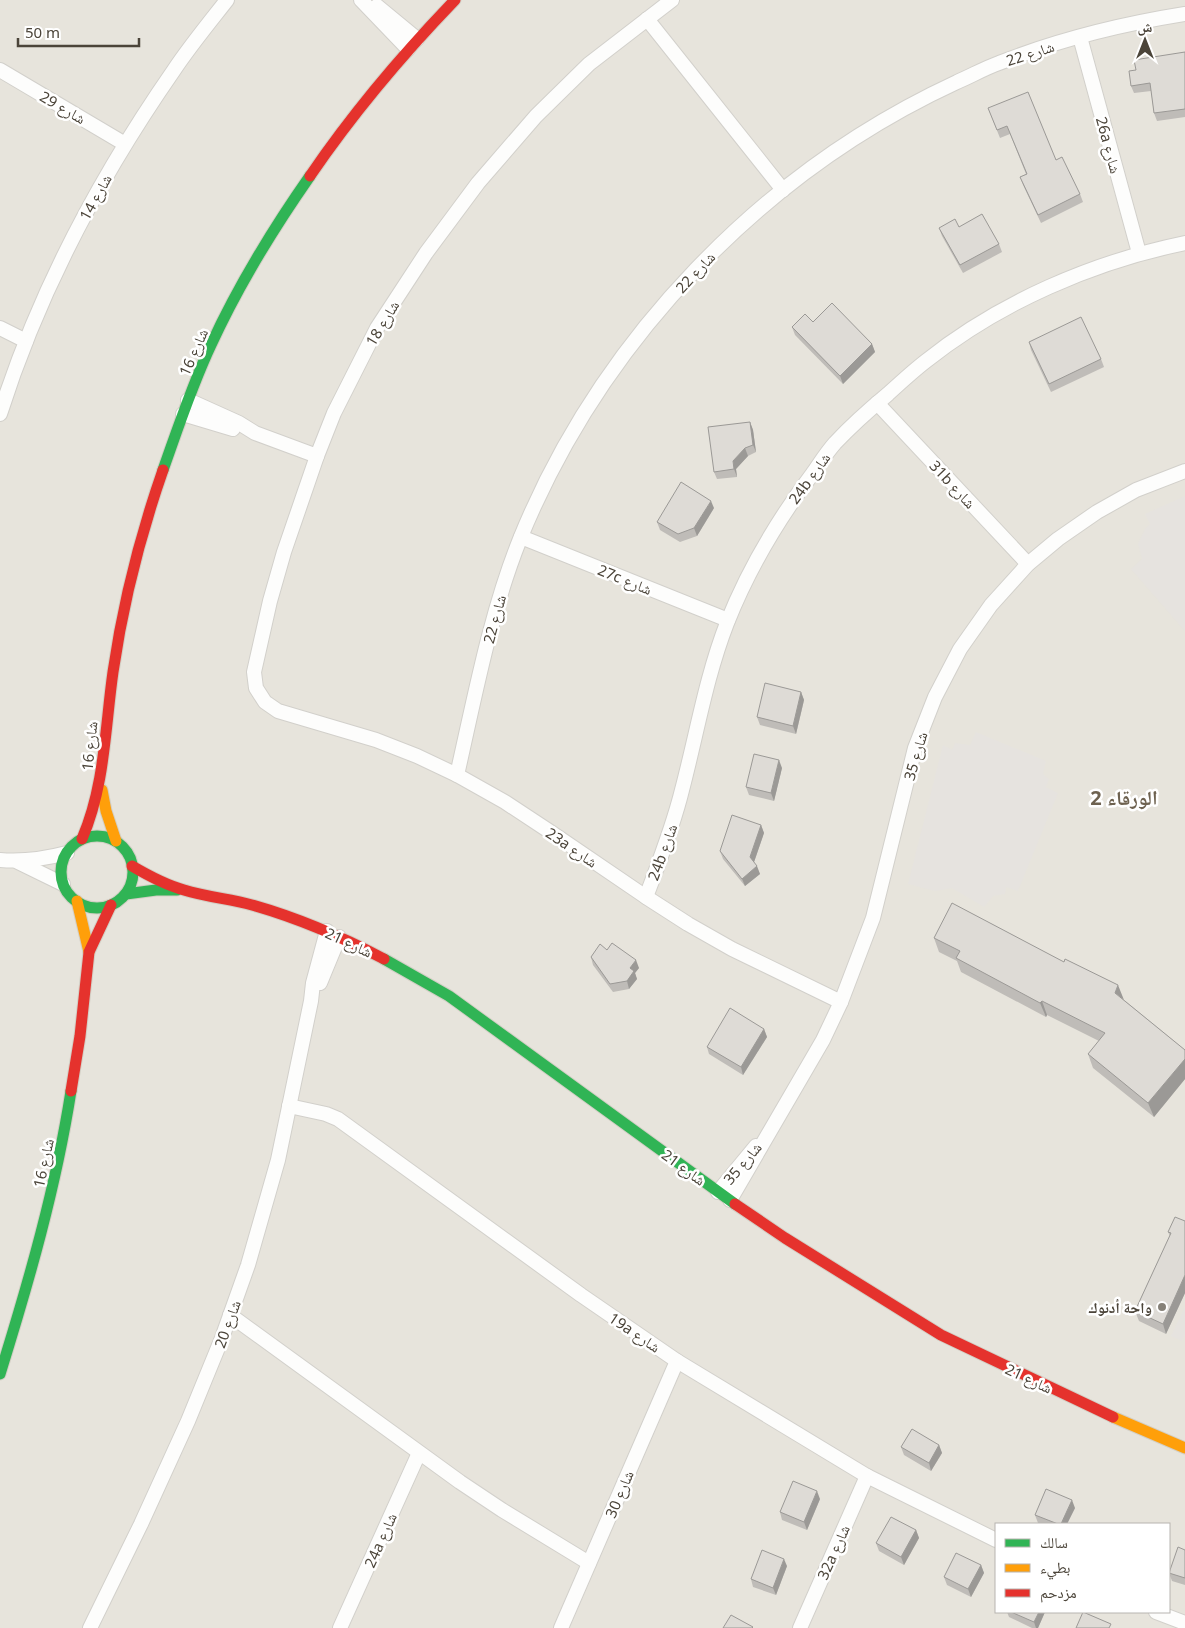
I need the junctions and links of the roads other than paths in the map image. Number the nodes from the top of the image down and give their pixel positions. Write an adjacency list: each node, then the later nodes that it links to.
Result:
1 (226, 0): 11 (street, شارع 14)
2 (361, 0): 9 (street)
3 (371, 0): 9 (street)
4 (455, 0): 9 (street, شارع 16)
5 (672, 0): 7 (street, شارع 18)
6 (1185, 14): 8 (street, شارع 22)
7 (647, 19): 12 (street); 22 (street, شارع 18)
8 (1080, 37): 12 (street, شارع 22); 14 (street, 26a شارع)
9 (412, 44): 17 (street, شارع 16)
10 (0, 70): 11 (street, شارع 29)
11 (125, 144): 16 (street, شارع 14)
12 (783, 190): 24 (street, شارع 22)
13 (1185, 243): 14 (street, 24b شارع)
14 (1139, 253): 18 (street, 24b شارع)
15 (0, 328): 16 (street)
16 (26, 341): 19 (street, شارع 14)
17 (188, 400): 20 (street, شارع 16); 21 (street)
18 (877, 403): 25 (street, 31b شارع); 26 (street, 24b شارع)
19 (0, 414)
20 (183, 414): 21 (street); 29 (street, شارع 16)
21 (255, 433): 22 (street)
22 (316, 456): 27 (street, شارع 18)
23 (1185, 471): 25 (street, شارع 35)
24 (521, 537): 26 (street, 27c شارع); 28 (street, شارع 22)
25 (1028, 564): 44 (street, شارع 35)
26 (728, 620): 39 (street, 24b شارع)
27 (293, 716): 28 (street, 23a شارع)
28 (457, 775): 39 (street, 23a شارع)
29 (101, 780): 30 (street, شارع 16); 31 (street, شارع 16)
30 (82, 839): 31 (street); 32 (street)
31 (116, 841): 35 (street)
32 (67, 853): 34 (street); 36 (street)
33 (0, 860): 34 (street)
34 (18, 862): 36 (street)
35 (132, 866): 37 (street, شارع 21); 38 (street)
36 (63, 884): 40 (street)
37 (187, 890): 38 (street, شارع 21); 42 (street, شارع 21)
38 (126, 894): 41 (street)
39 (646, 897): 44 (street, 23a شارع)
40 (77, 901): 41 (street); 43 (street, شارع 16)
41 (111, 905): 43 (street, شارع 16)
42 (333, 934): 45 (street, شارع 20); 47 (street, شارع 21)
43 (90, 952): 51 (street, شارع 16)
44 (841, 1002): 46 (street, شارع 35)
45 (289, 1106): 49 (street, شارع 20); 50 (street, 19a شارع)
46 (767, 1135): 47 (street, شارع 35); 48 (street, شارع 35)
47 (718, 1192): 48 (street, شارع 21)
48 (730, 1200): 52 (street, شارع 21)
49 (230, 1315): 53 (street); 59 (street, شارع 20)
50 (677, 1361): 54 (street, 19a شارع); 56 (street, شارع 30)
51 (0, 1374)
52 (1185, 1448)
53 (419, 1453): 56 (street); 60 (street, 24a شارع)
54 (867, 1476): 55 (street, 19a شارع); 62 (street, 32a شارع)
55 (995, 1540)
56 (589, 1563): 61 (street, شارع 30)
57 (1159, 1613): 58 (street)
58 (1185, 1623)
59 (90, 1628)
60 (340, 1628)
61 (561, 1628)
62 (800, 1628)

